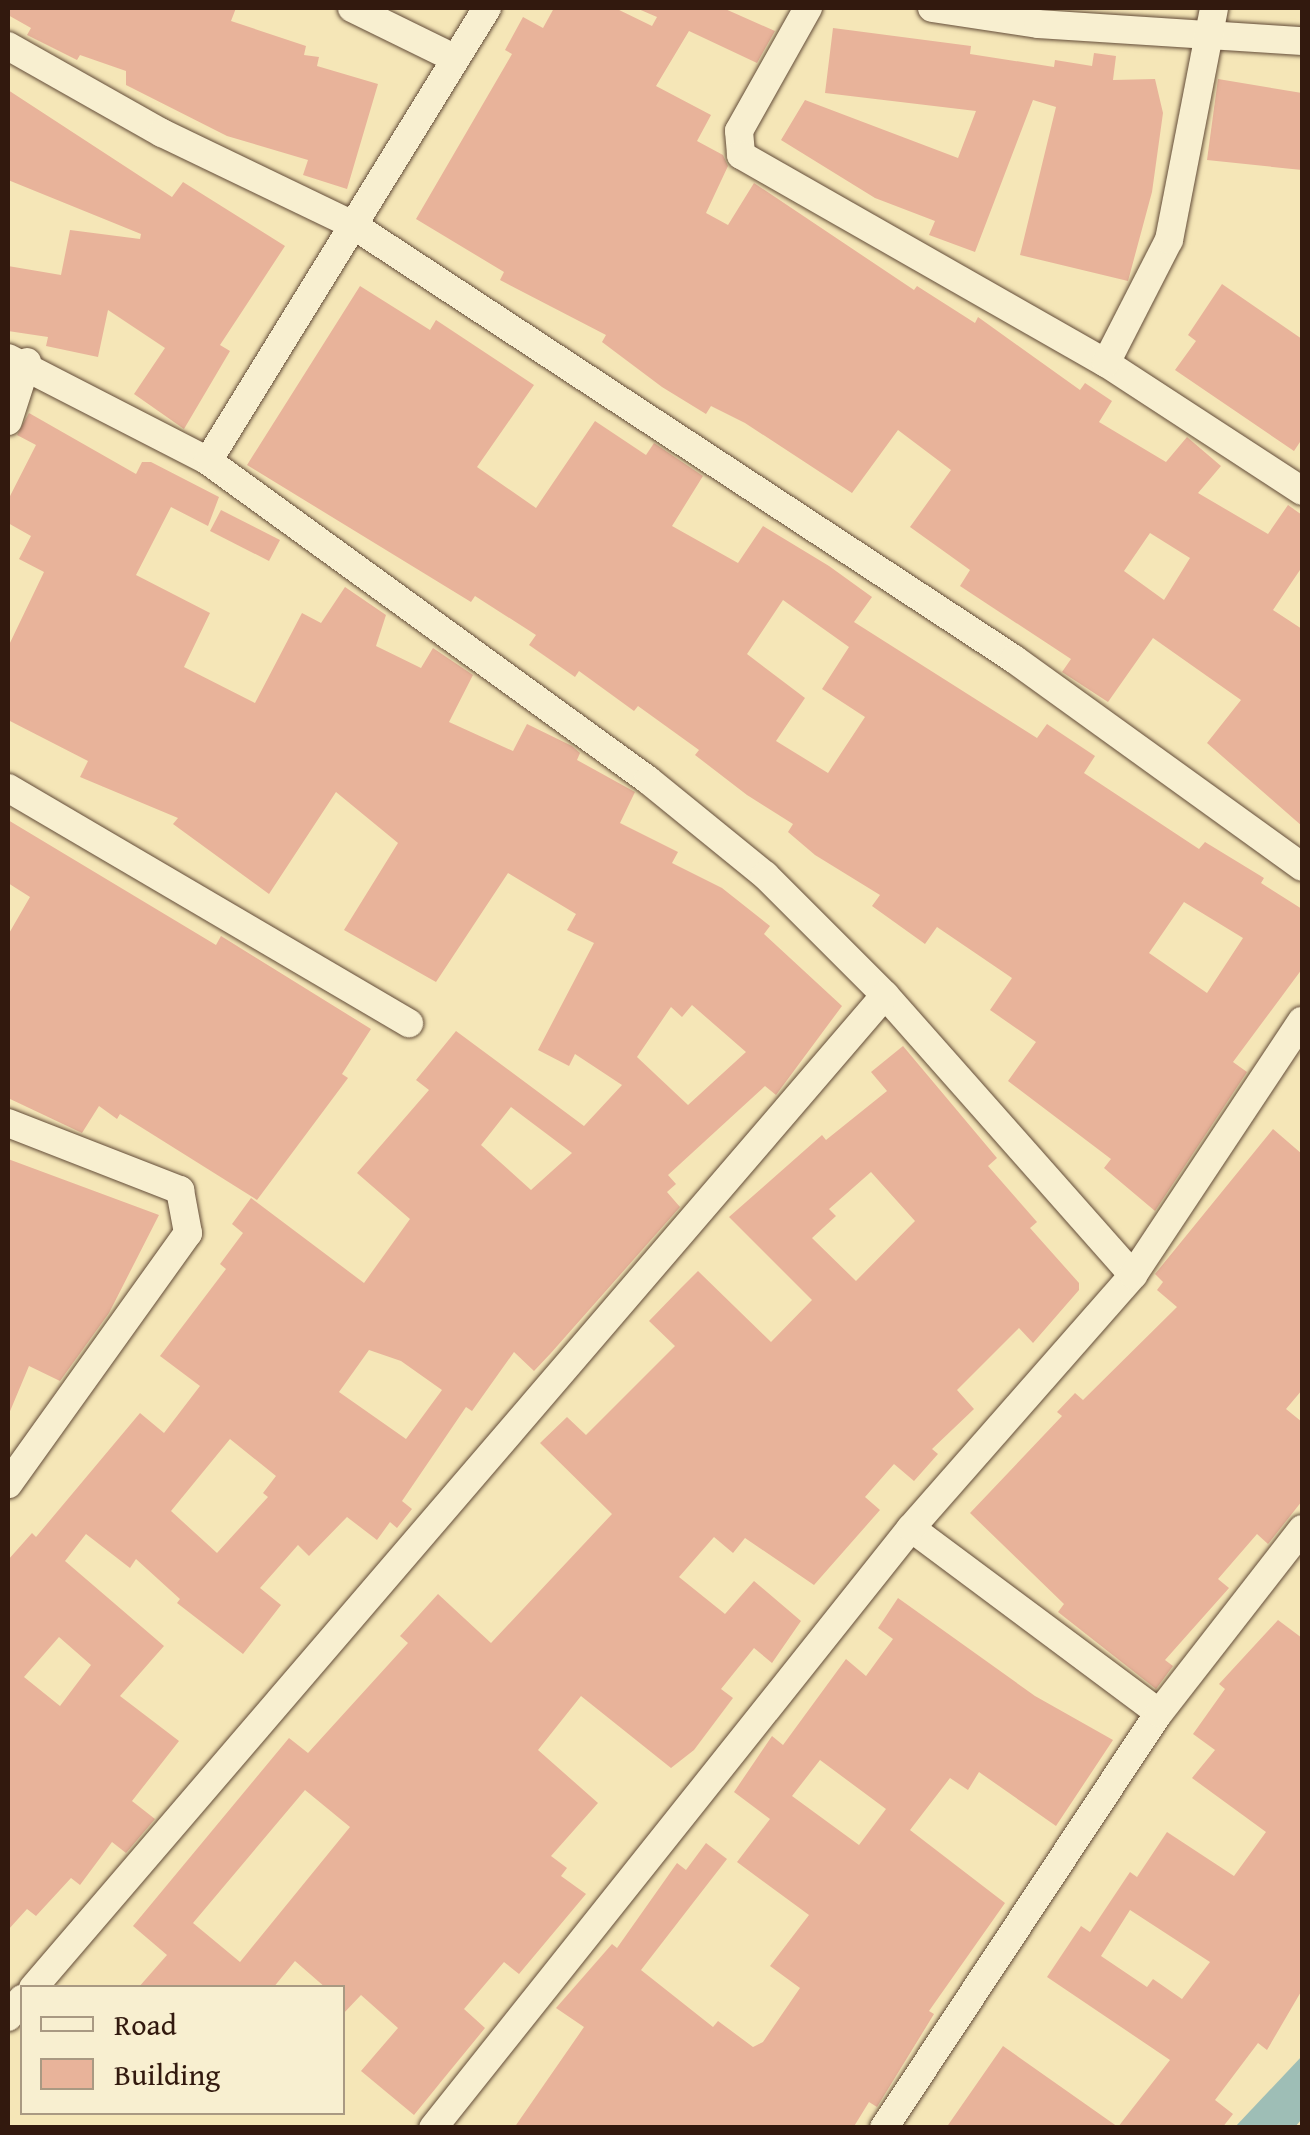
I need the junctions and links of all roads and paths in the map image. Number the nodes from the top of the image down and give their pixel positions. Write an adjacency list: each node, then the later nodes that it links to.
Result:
1 (352, 8): 8 (street)
2 (487, 8): 8 (street)
3 (808, 8): 11 (street)
4 (932, 8): 5 (street)
5 (1213, 21): 6 (street); 11 (street)
6 (1302, 41)
7 (8, 46): 9 (street)
8 (454, 58): 9 (street)
9 (353, 225): 13 (street); 16 (street)
10 (17, 360): 12 (street); 13 (street)
11 (1106, 363): 14 (street)
12 (8, 421)
13 (208, 461): 17 (street)
14 (1302, 492)
15 (8, 788): 19 (street)
16 (1302, 867)
17 (885, 995): 21 (street); 26 (street)
18 (1302, 1020): 21 (street)
19 (409, 1023)
20 (8, 1123): 22 (street)
21 (1134, 1275): 23 (street)
22 (8, 1484)
23 (911, 1528): 25 (street); 27 (street)
24 (1302, 1529): 25 (street)
25 (1158, 1714): 28 (street)
26 (36, 1985)
27 (433, 2128)
28 (884, 2128)

